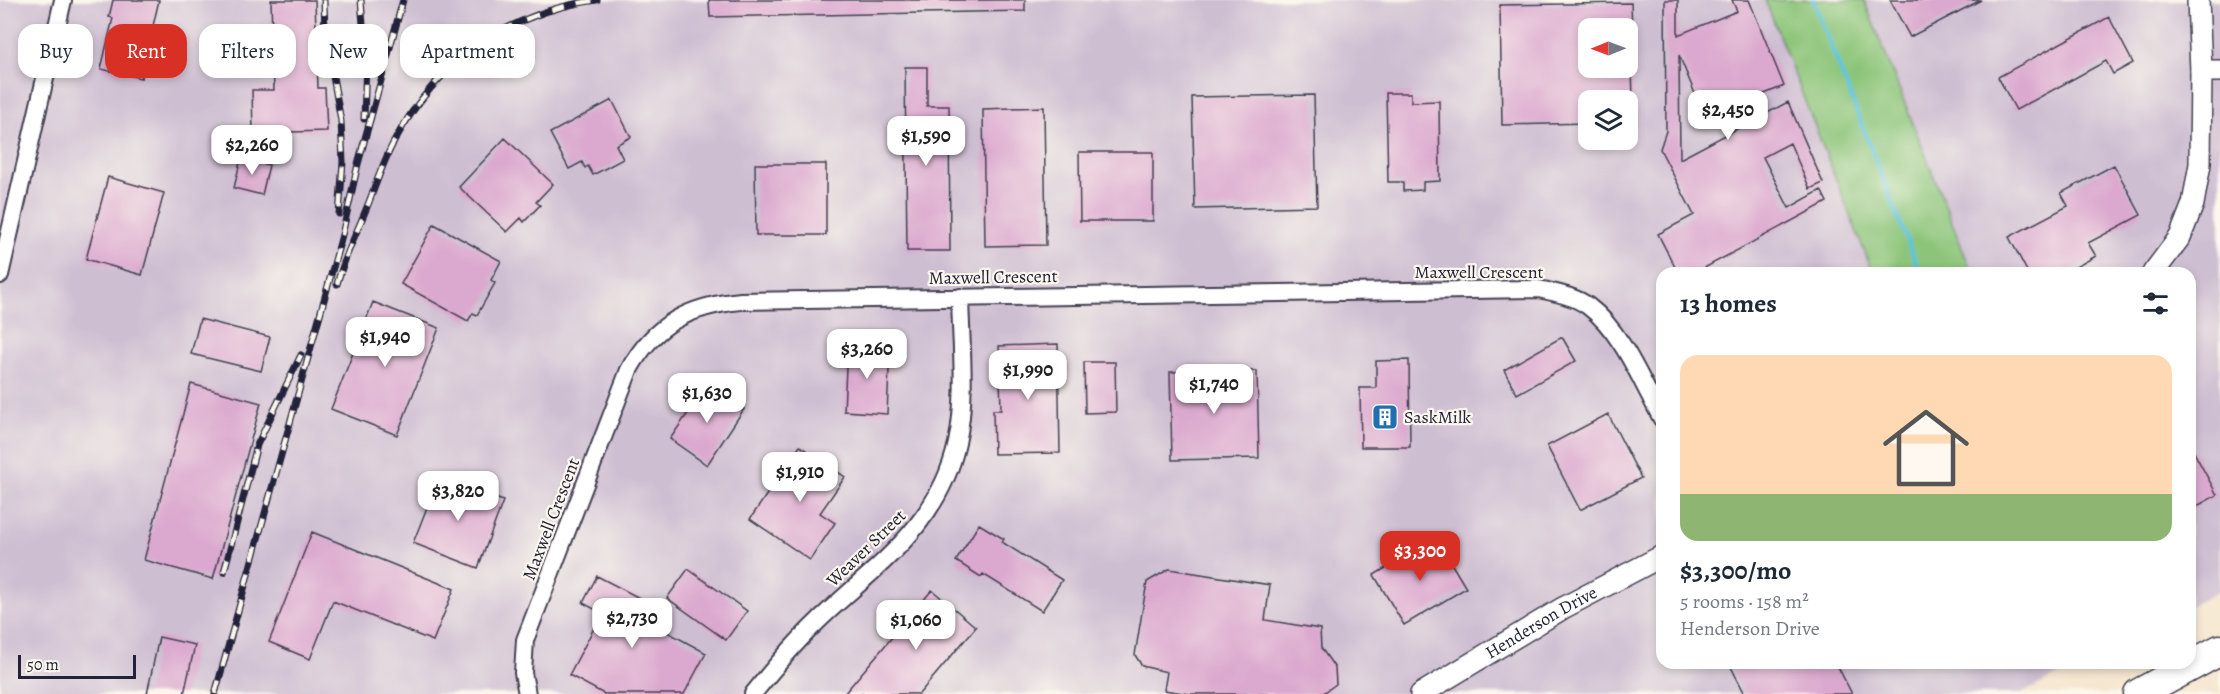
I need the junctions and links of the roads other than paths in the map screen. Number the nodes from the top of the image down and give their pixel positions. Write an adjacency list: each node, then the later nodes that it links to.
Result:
1 (63, 0): 5 (street)
2 (2198, 0): 3 (street)
3 (2211, 71): 4 (street)
4 (2158, 267)
5 (0, 275)
6 (960, 297): 7 (street, Maxwell Crescent); 12 (street, Maxwell Crescent); 13 (street, Weaver Street)
7 (1656, 408)
8 (1656, 559): 14 (street, Henderson Drive)
9 (2220, 650): 10 (highway)
10 (2196, 663)
11 (2185, 669): 15 (highway)
12 (527, 694)
13 (753, 694)
14 (1421, 694)
15 (2139, 694)

